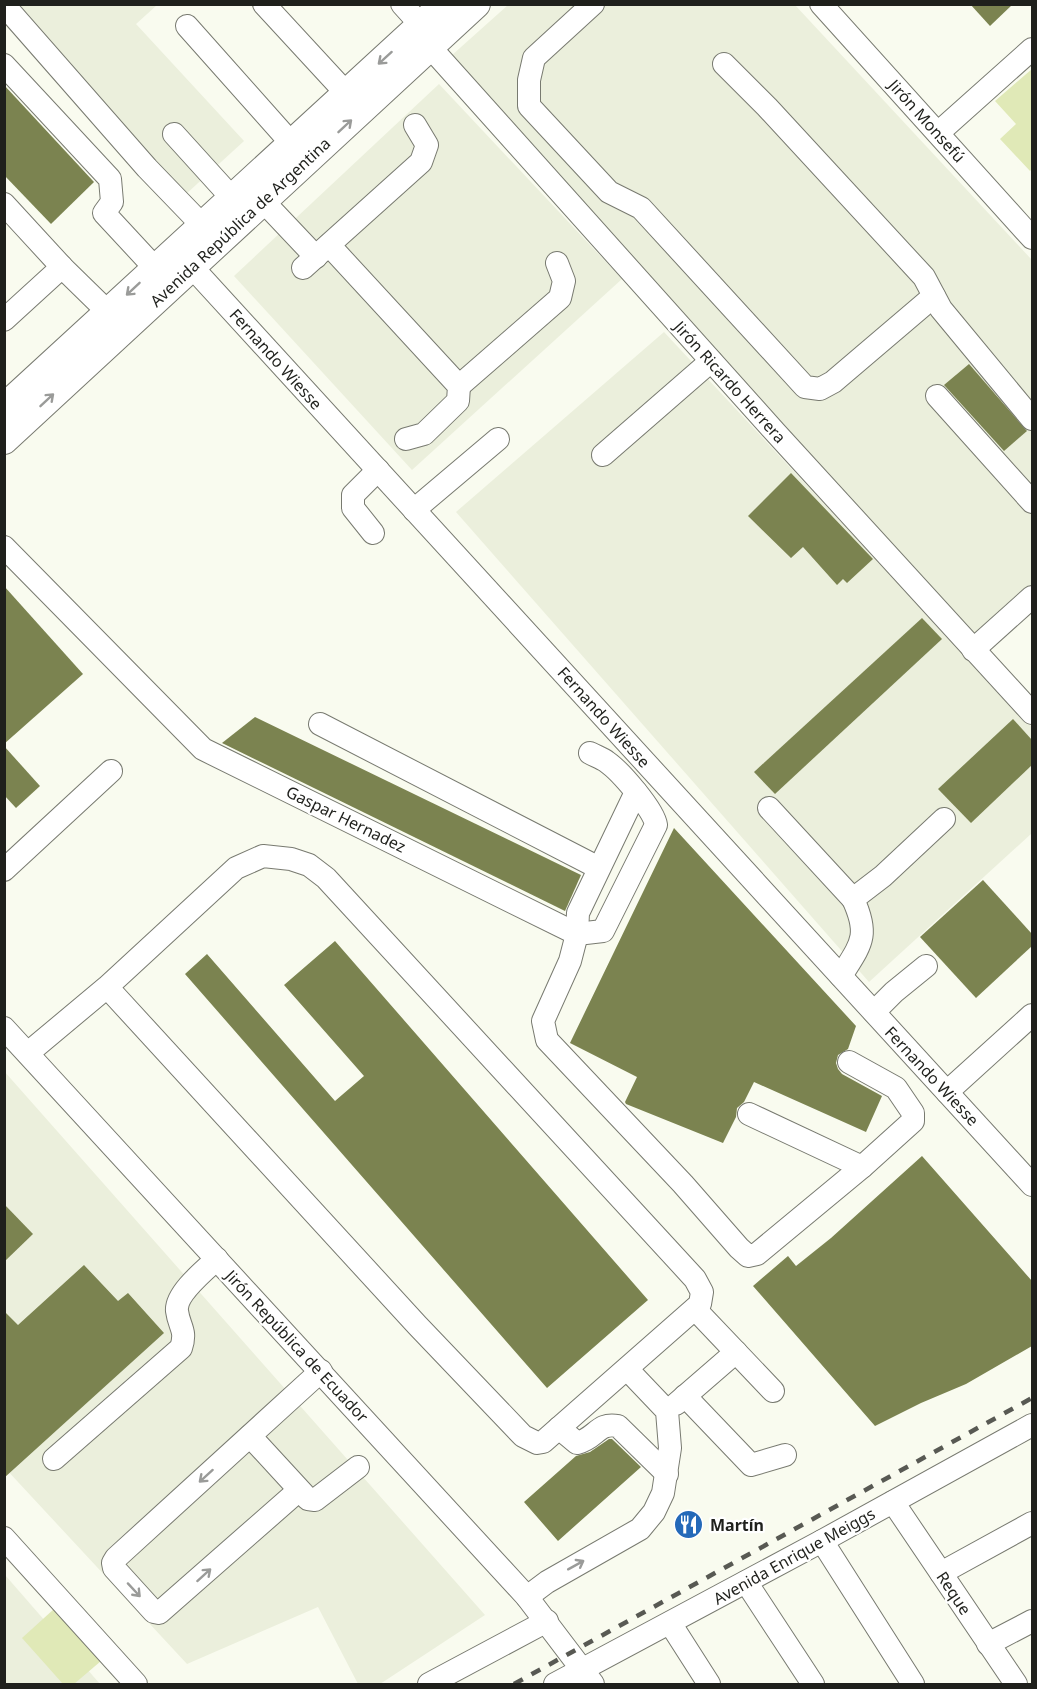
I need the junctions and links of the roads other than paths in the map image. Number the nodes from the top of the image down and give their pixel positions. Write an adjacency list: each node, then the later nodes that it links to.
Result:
1 (264, 4): 13 (street)
2 (402, 4): 9 (street, Jirón Ricardo Herrera)
3 (444, 4): 9 (main road, Avenida República de Argentina)
4 (476, 4): 9 (main road, Avenida República de Argentina)
5 (593, 4): 28 (street)
6 (821, 4): 15 (street, Jirón Monsefú)
7 (4, 5): 21 (street)
8 (187, 26): 17 (street)
9 (426, 36): 13 (main road, Avenida República de Argentina, one-way to 13); 19 (main road, Avenida República de Argentina, one-way to 9); 31 (street, Jirón Ricardo Herrera)
10 (1032, 49): 15 (street)
11 (724, 64): 28 (street)
12 (4, 65): 27 (street)
13 (346, 94): 17 (main road, Avenida República de Argentina)
14 (414, 125): 23 (street)
15 (938, 133): 22 (street, Jirón Monsefú)
16 (174, 134): 18 (street)
17 (292, 144): 18 (main road, Avenida República de Argentina)
18 (232, 198): 21 (main road, Avenida República de Argentina)
19 (263, 201): 23 (street); 24 (main road, Avenida República de Argentina)
20 (4, 204): 26 (street)
21 (202, 225): 24 (main road, Avenida República de Argentina)
22 (1032, 238)
23 (316, 257): 32 (street)
24 (184, 258): 27 (main road, Avenida República de Argentina); 38 (main road, Avenida República de Argentina, one-way to 24); 40 (street, Fernando Wiesse)
25 (557, 263): 32 (street)
26 (62, 267): 29 (street); 30 (street)
27 (155, 268): 29 (main road, Avenida República de Argentina, one-way to 29)
28 (934, 296): 35 (street)
29 (108, 312): 34 (main road, Avenida República de Argentina)
30 (4, 320)
31 (711, 361): 39 (street); 46 (street, Jirón Ricardo Herrera)
32 (459, 386): 36 (street)
33 (937, 396): 41 (street)
34 (4, 408)
35 (1032, 419)
36 (406, 439)
37 (498, 439): 42 (street)
38 (4, 440)
39 (603, 455)
40 (378, 470): 42 (street, Fernando Wiesse); 43 (street)
41 (1032, 502)
42 (414, 510): 59 (street, Fernando Wiesse)
43 (373, 533)
44 (4, 547): 57 (street, Gaspar Hernadez)
45 (1032, 597): 46 (street)
46 (973, 650): 47 (street, Jirón Ricardo Herrera)
47 (1032, 713)
48 (320, 724): 54 (street)
49 (590, 753): 51 (street)
50 (111, 771): 55 (street)
51 (636, 792): 54 (street); 57 (street)
52 (769, 808): 56 (street)
53 (944, 819): 56 (street)
54 (599, 868): 57 (street)
55 (4, 870)
56 (853, 899): 59 (street)
57 (577, 934): 68 (street)
58 (926, 966): 61 (street)
59 (841, 976): 61 (street, Fernando Wiesse)
60 (107, 987): 64 (street); 71 (street); 79 (street)
61 (874, 1012): 66 (street, Fernando Wiesse)
62 (1032, 1015): 66 (street)
63 (4, 1028): 64 (street, Jirón República de Ecuador)
64 (28, 1053): 70 (street, Jirón República de Ecuador)
65 (849, 1062): 68 (street)
66 (947, 1092): 69 (street, Fernando Wiesse)
67 (749, 1114): 68 (street)
68 (862, 1167)
69 (1029, 1174)
70 (217, 1259): 74 (street, Jirón República de Ecuador); 82 (street)
71 (695, 1308): 72 (street); 73 (street)
72 (735, 1352): 75 (street); 76 (street)
73 (627, 1369): 77 (street); 79 (street)
74 (321, 1371): 80 (street); 92 (street, Jirón República de Ecuador)
75 (772, 1391)
76 (686, 1396): 77 (street); 81 (street)
77 (667, 1411): 84 (street)
78 (1032, 1425): 86 (street, Avenida Enrique Meiggs)
79 (559, 1428): 84 (street)
80 (250, 1436): 85 (street); 85 (street, one-way to 85)
81 (785, 1455)
82 (54, 1459)
83 (358, 1467): 85 (street)
84 (667, 1474): 92 (street, one-way to 84)
85 (298, 1491)
86 (893, 1502): 89 (street, Avenida Enrique Meiggs); 90 (street, Reque)
87 (1032, 1523): 90 (street)
88 (4, 1538): 99 (street)
89 (822, 1541): 91 (street, Avenida Enrique Meiggs); 104 (street)
90 (940, 1573): 96 (street, Reque)
91 (746, 1582): 95 (street, Avenida Enrique Meiggs); 103 (street)
92 (527, 1597): 93 (street, Jirón República de Ecuador)
93 (547, 1621): 97 (street, Jirón República de Ecuador); 100 (street)
94 (1032, 1621): 96 (street)
95 (670, 1623): 97 (street, Avenida Enrique Meiggs); 102 (street)
96 (988, 1644): 98 (street, Reque)
97 (587, 1677): 101 (street, Avenida Enrique Meiggs)
98 (1019, 1682)
99 (135, 1684)
100 (429, 1684)
101 (555, 1684)
102 (709, 1684)
103 (813, 1684)
104 (913, 1684)

